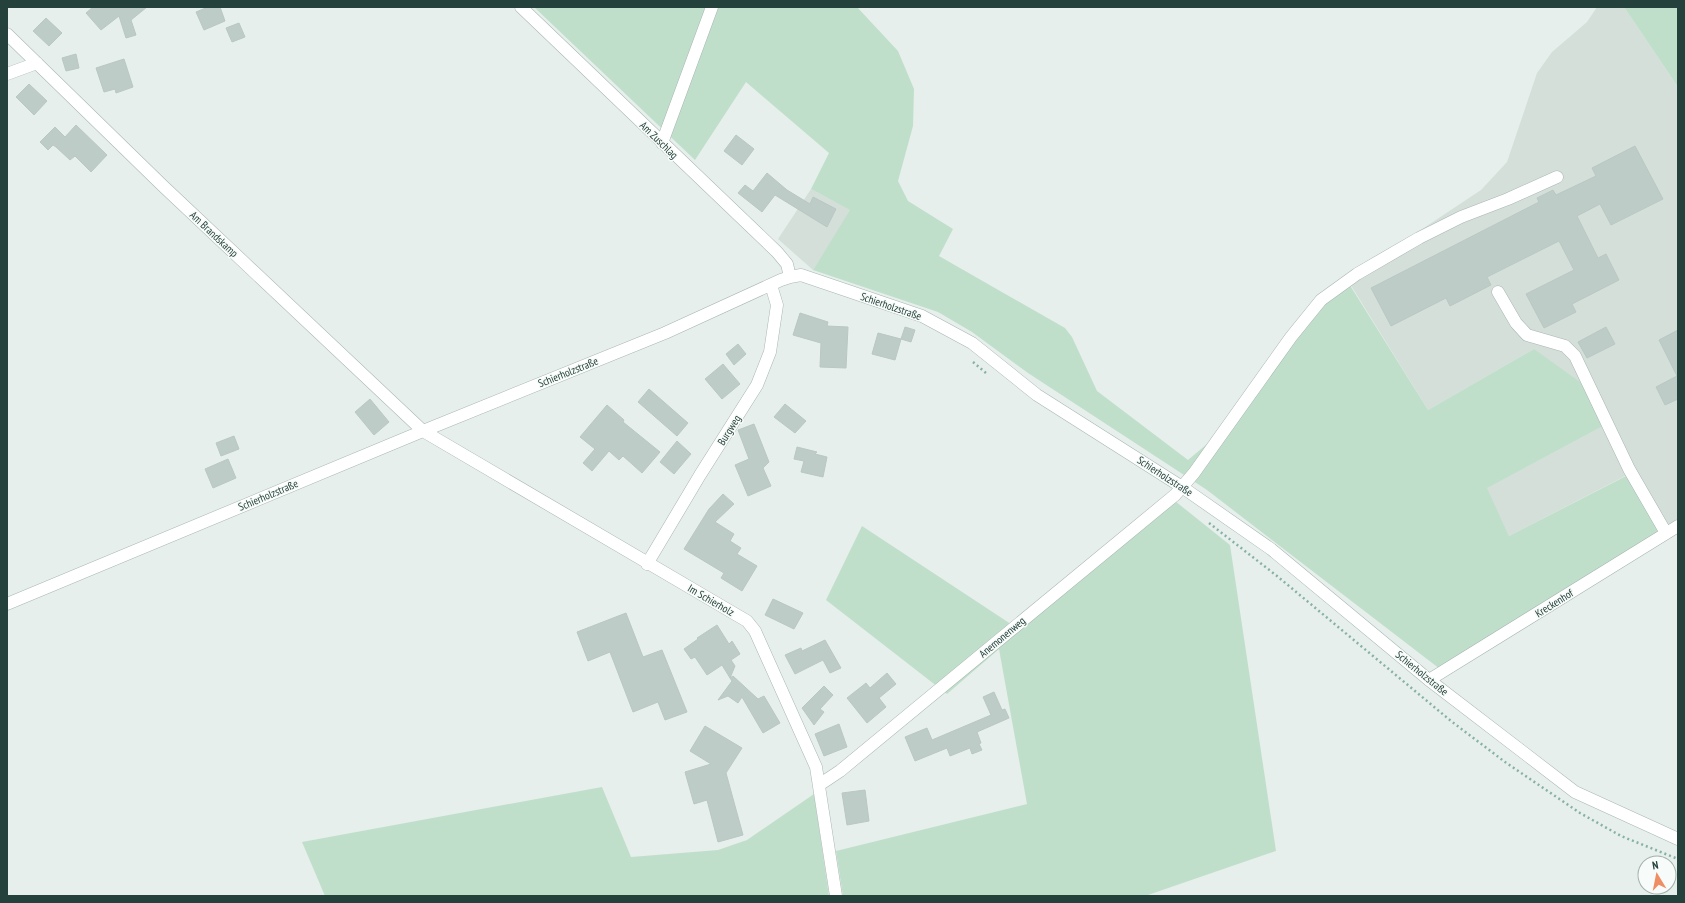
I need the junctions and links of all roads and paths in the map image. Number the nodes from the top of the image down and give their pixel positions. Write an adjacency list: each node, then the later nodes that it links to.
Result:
1 (521, 7): 6 (street, Am Zuschlag)
2 (712, 7): 6 (street)
3 (7, 34): 4 (street, Am Brandskamp)
4 (37, 63): 5 (street); 13 (street, Am Brandskamp)
5 (7, 74)
6 (662, 143): 8 (street, Am Zuschlag)
7 (1557, 177): 14 (street, Anemonenweg)
8 (790, 277): 9 (street, Schierholzstraße); 14 (street, Schierholzstraße)
9 (771, 285): 13 (street, Schierholzstraße); 18 (street, Burgweg)
10 (1498, 292): 17 (street)
11 (970, 359): 12 (path)
12 (992, 376)
13 (423, 430): 18 (street, Im Schierholz); 19 (street, Schierholzstraße)
14 (1182, 487): 20 (street, Schierholzstraße); 21 (street, Anemonenweg)
15 (1205, 519): 23 (path)
16 (1678, 526): 17 (street, Kreckenhof)
17 (1666, 533): 20 (street, Kreckenhof)
18 (648, 564): 21 (street, Im Schierholz)
19 (7, 604)
20 (1430, 680): 22 (street, Schierholzstraße)
21 (819, 784): 24 (street, Im Schierholz)
22 (1678, 839)
23 (1678, 859)
24 (836, 896)

